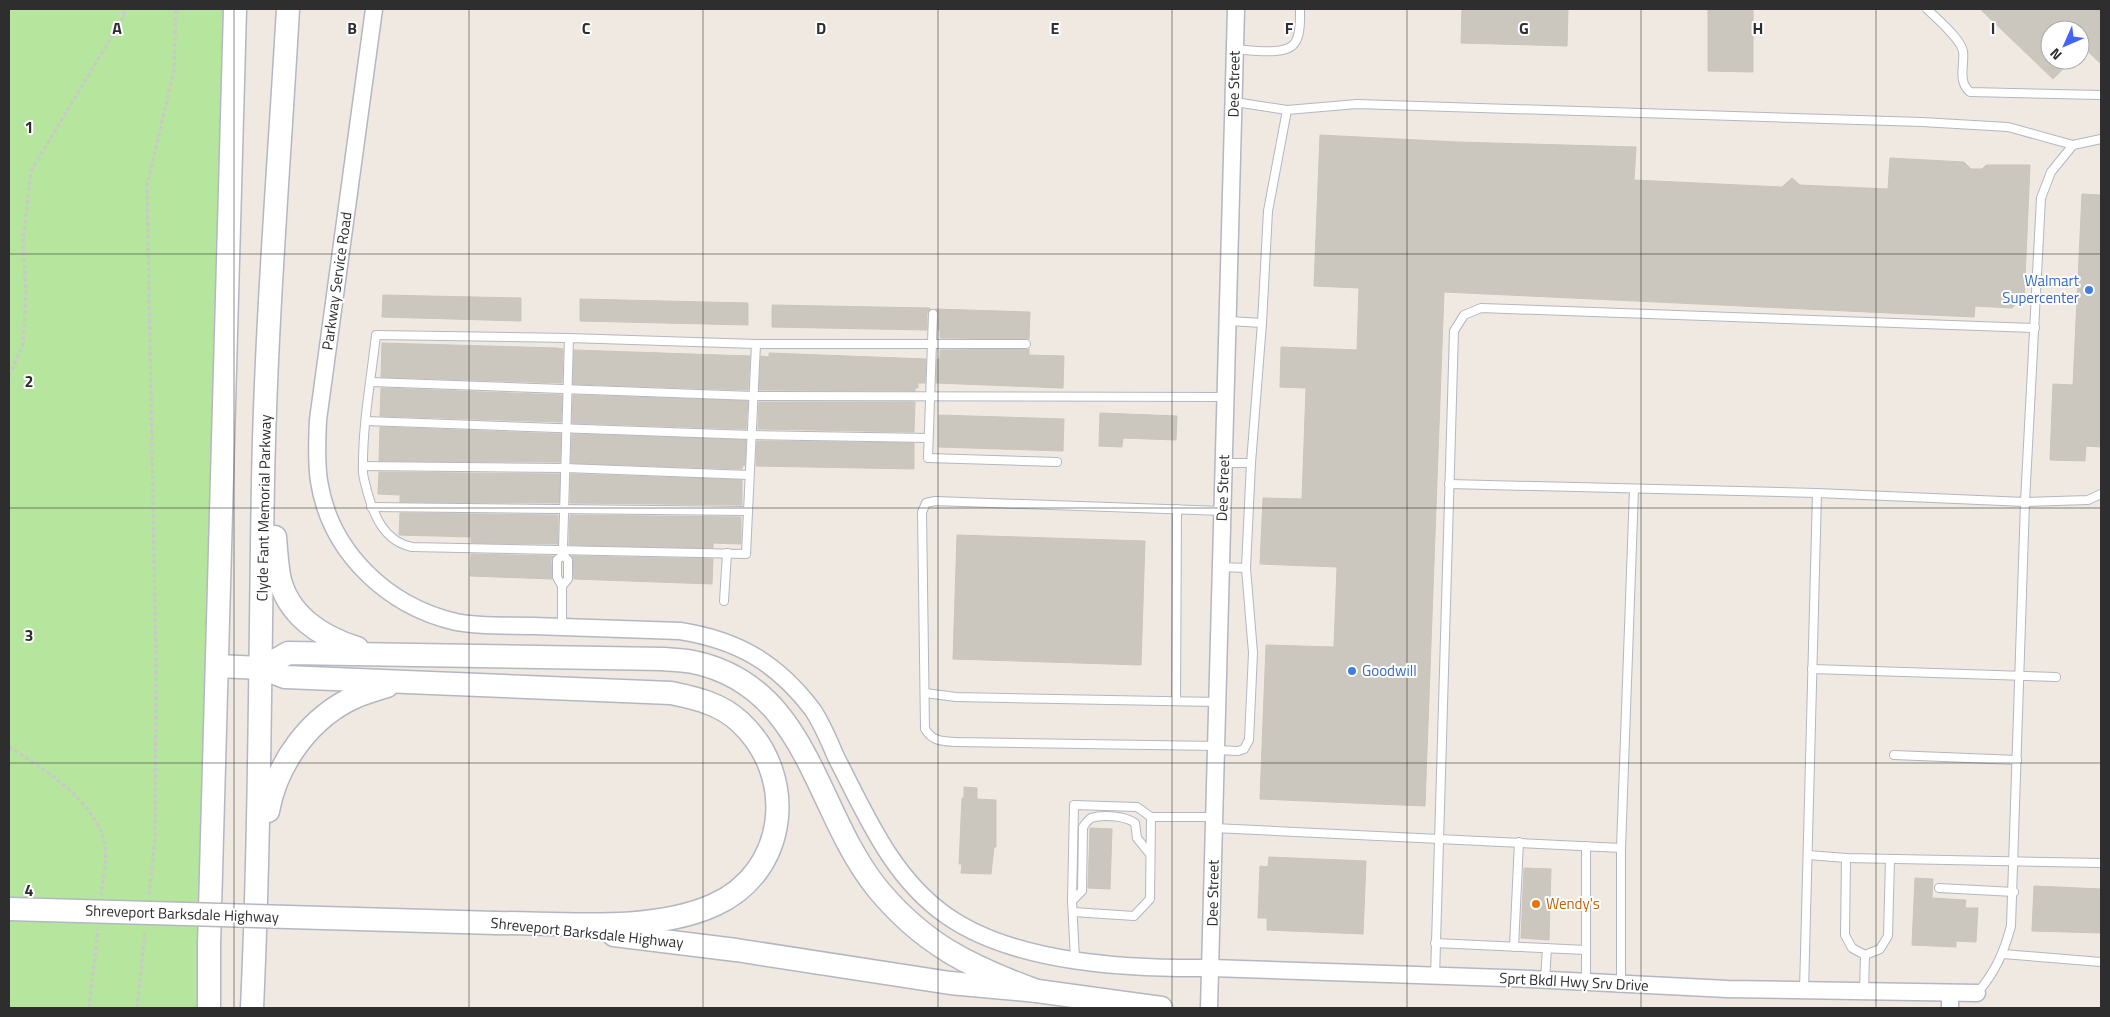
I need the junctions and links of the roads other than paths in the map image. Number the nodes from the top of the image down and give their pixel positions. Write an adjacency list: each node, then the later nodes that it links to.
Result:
1 (235, 9): 54 (main road)
2 (288, 9): 36 (main road, Clyde Fant Memorial Parkway)
3 (374, 9): 52 (street, Parkway Service Road)
4 (1236, 9): 7 (street, Dee Street)
5 (1300, 9): 7 (lane)
6 (1927, 9): 8 (lane)
7 (1235, 49): 9 (street, Dee Street)
8 (2101, 95)
9 (1234, 102): 10 (lane); 14 (street, Dee Street)
10 (1287, 110): 12 (lane); 15 (lane)
11 (2101, 138): 12 (lane)
12 (2073, 145): 16 (lane)
13 (934, 314): 20 (lane)
14 (1229, 321): 15 (lane); 25 (street, Dee Street)
15 (1262, 323): 32 (lane)
16 (2035, 328): 37 (lane); 41 (lane)
17 (569, 338): 18 (lane); 21 (lane); 22 (lane)
18 (756, 344): 20 (lane); 23 (lane)
19 (1026, 344): 20 (lane)
20 (931, 345): 24 (lane)
21 (371, 382): 22 (lane); 26 (lane)
22 (568, 388): 23 (lane); 27 (lane)
23 (753, 396): 24 (lane); 28 (lane)
24 (930, 396): 25 (lane); 29 (lane)
25 (1226, 397): 31 (street, Dee Street)
26 (366, 421): 27 (lane); 33 (lane)
27 (567, 428): 28 (lane); 34 (lane)
28 (751, 435): 29 (lane); 35 (lane)
29 (928, 438): 30 (lane)
30 (1058, 462)
31 (1224, 463): 32 (lane); 46 (street, Dee Street)
32 (1252, 463): 50 (lane)
33 (363, 466): 34 (lane); 42 (lane)
34 (565, 468): 35 (lane); 44 (lane)
35 (749, 475): 45 (lane)
36 (263, 480): 53 (main road); 55 (main road, Clyde Fant Memorial Parkway)
37 (1449, 484): 38 (lane); 68 (lane)
38 (1634, 489): 39 (lane); 71 (lane)
39 (1817, 493): 41 (lane); 56 (lane)
40 (2101, 494): 41 (lane)
41 (2025, 502): 57 (lane)
42 (372, 506): 44 (lane); 47 (lane)
43 (1177, 508): 46 (lane); 60 (lane); 61 (lane)
44 (564, 509): 45 (lane); 47 (lane)
45 (748, 511): 48 (lane)
46 (1223, 511): 49 (street, Dee Street)
47 (563, 552): 48 (lane); 52 (lane)
48 (727, 553): 51 (lane)
49 (1221, 567): 50 (lane); 62 (street, Dee Street)
50 (1246, 568): 63 (lane)
51 (724, 601)
52 (562, 627): 91 (street, Sprt Bkdl Hwy Srv Drive)
53 (377, 654): 55 (main road); 99 (main road)
54 (217, 666): 55 (main road); 103 (main road)
55 (262, 668): 59 (main road); 78 (main road, Clyde Fant Memorial Parkway)
56 (1812, 669): 57 (lane); 73 (lane)
57 (2019, 676): 58 (lane); 65 (lane)
58 (2056, 678)
59 (398, 683): 78 (main road); 84 (main road)
60 (924, 693): 61 (lane); 63 (lane)
61 (1176, 700): 62 (lane)
62 (1217, 702): 63 (street, Dee Street)
63 (1216, 748): 67 (street, Dee Street)
64 (1894, 755): 65 (lane)
65 (2017, 760): 76 (lane)
66 (1151, 817): 67 (lane); 72 (lane); 81 (lane)
67 (1214, 822): 68 (lane); 93 (street, Dee Street)
68 (1439, 839): 69 (lane); 85 (lane)
69 (1519, 842): 70 (lane); 86 (lane)
70 (1586, 846): 71 (lane); 88 (lane)
71 (1622, 848): 97 (lane)
72 (1150, 854): 81 (lane); 83 (lane)
73 (1808, 855): 74 (lane); 98 (lane)
74 (1846, 858): 75 (lane); 90 (lane)
75 (1890, 859): 76 (lane); 90 (lane)
76 (2014, 861): 77 (lane); 80 (lane)
77 (2101, 862)
78 (258, 882): 104 (main road, Clyde Fant Memorial Parkway)
79 (1939, 888): 80 (lane)
80 (2014, 892): 89 (lane)
81 (1072, 901): 83 (lane)
82 (9, 909): 84 (main road, Shreveport Barksdale Highway, bridge)
83 (1073, 912): 91 (lane)
84 (496, 923): 99 (main road, Shreveport Barksdale Highway)
85 (1436, 943): 86 (lane); 94 (lane)
86 (1514, 947): 87 (lane)
87 (1547, 948): 88 (lane); 95 (lane)
88 (1586, 950): 96 (lane)
89 (2003, 954): 92 (lane); 101 (lane)
90 (1865, 955): 100 (lane)
91 (1075, 959): 93 (street, Sprt Bkdl Hwy Srv Drive)
92 (2101, 962)
93 (1211, 968): 94 (street, Sprt Bkdl Hwy Srv Drive); 106 (street)
94 (1434, 977): 95 (street, Sprt Bkdl Hwy Srv Drive)
95 (1545, 980): 96 (street, Sprt Bkdl Hwy Srv Drive)
96 (1586, 982): 97 (street, Sprt Bkdl Hwy Srv Drive)
97 (1621, 984): 98 (street, Sprt Bkdl Hwy Srv Drive)
98 (1804, 990): 100 (street, Sprt Bkdl Hwy Srv Drive)
99 (1037, 991): 105 (main road, Shreveport Barksdale Highway)
100 (1864, 992): 102 (street, Sprt Bkdl Hwy Srv Drive)
101 (1977, 993): 102 (street, Sprt Bkdl Hwy Srv Drive)
102 (1950, 1001)
103 (209, 1008)
104 (252, 1008)
105 (1160, 1008)
106 (1209, 1008)

